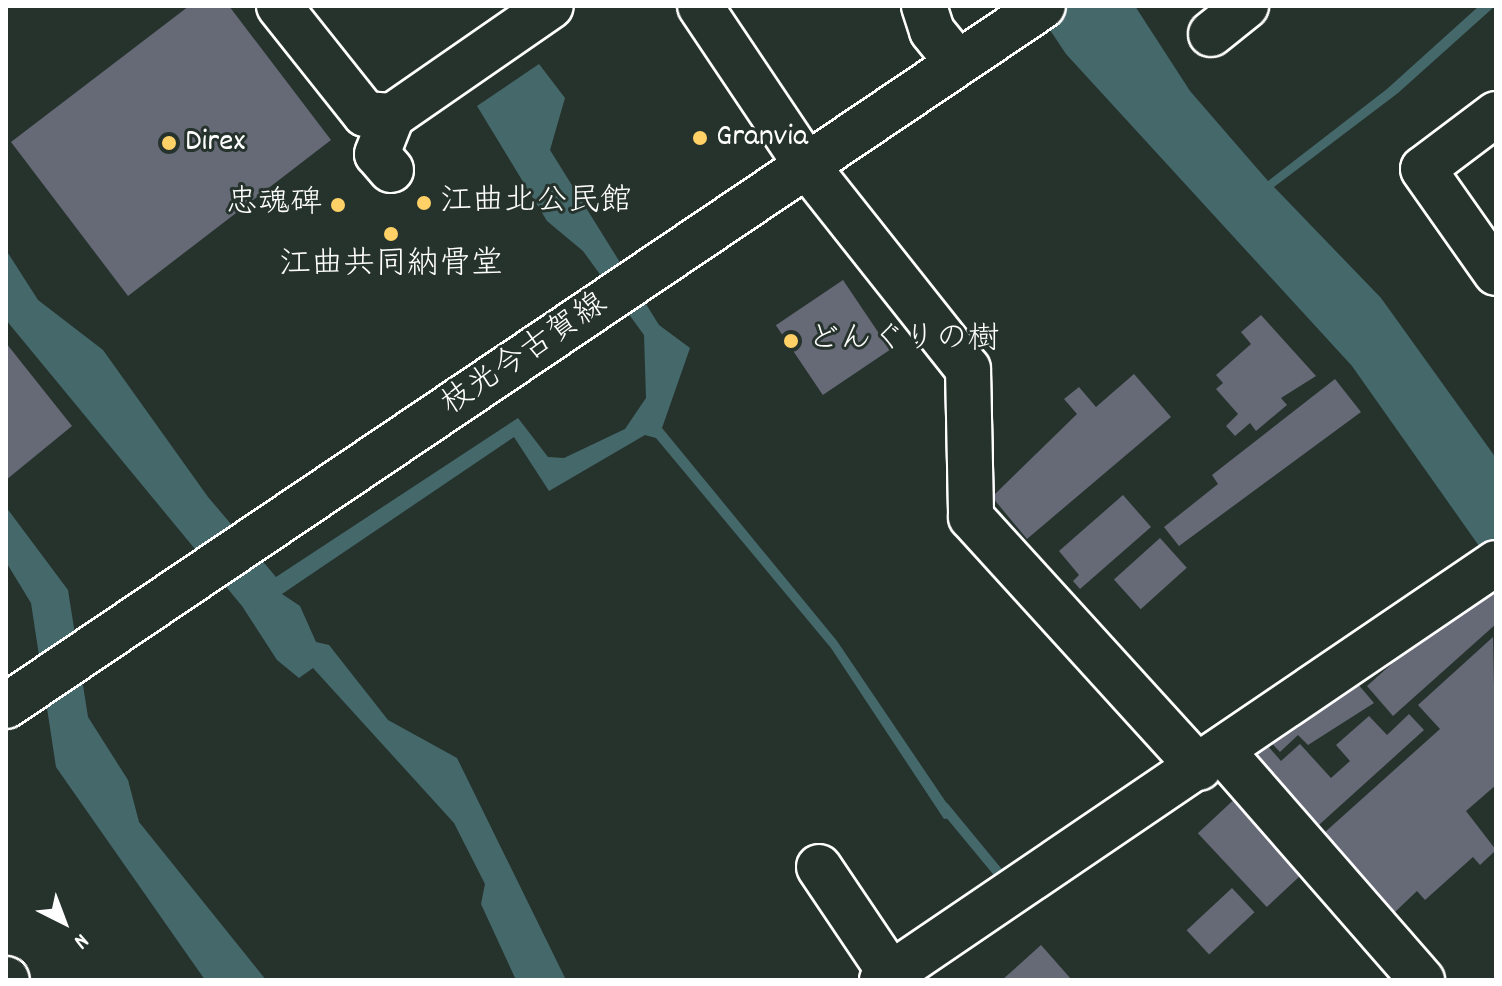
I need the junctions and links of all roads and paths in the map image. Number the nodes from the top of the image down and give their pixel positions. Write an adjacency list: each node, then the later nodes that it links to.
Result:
1 (279, 6): 10 (street)
2 (551, 6): 10 (street)
3 (700, 6): 11 (street)
4 (924, 6): 8 (street)
5 (1246, 6): 7 (street)
6 (1042, 7): 8 (street, 枝光今古賀線)
7 (1211, 34)
8 (958, 63): 11 (street, 枝光今古賀線)
9 (1496, 114): 13 (street)
10 (392, 116): 12 (street)
11 (807, 166): 15 (street, 枝光今古賀線); 16 (street)
12 (391, 170)
13 (1496, 273)
14 (1490, 566): 16 (street)
15 (6, 706)
16 (1211, 760): 18 (street); 19 (street)
17 (819, 867): 18 (street)
18 (886, 977)
19 (1422, 980)

